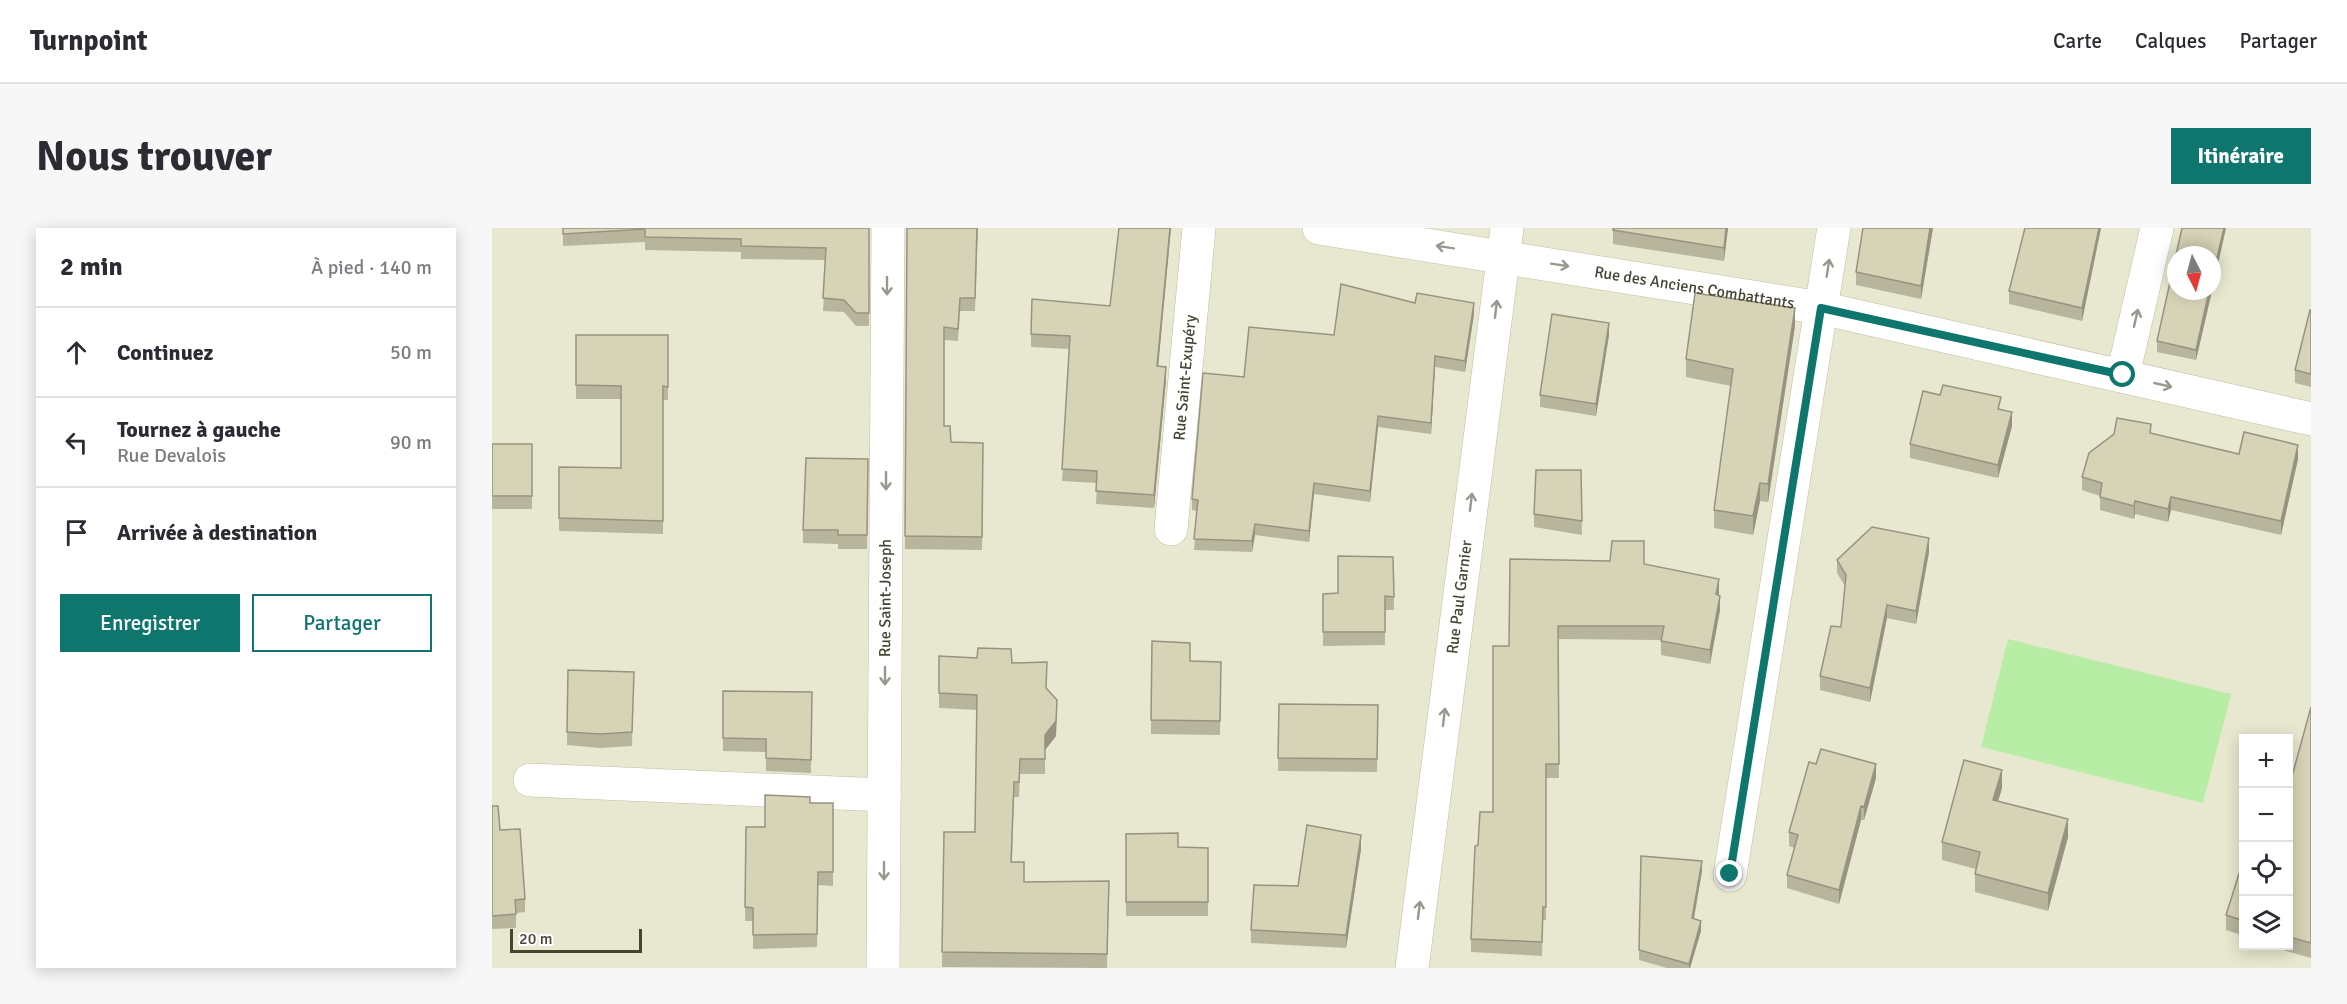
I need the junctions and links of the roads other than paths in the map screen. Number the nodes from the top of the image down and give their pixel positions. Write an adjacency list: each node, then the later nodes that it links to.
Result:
1 (888, 228): 12 (street, Rue Saint-Joseph, one-way to 12)
2 (1199, 228): 10 (street, Rue Saint-Exupéry)
3 (1320, 228): 6 (street, Rue des Anciens Combattants, one-way to 3)
4 (1834, 228): 7 (street, one-way to 4)
5 (2157, 228): 8 (street, one-way to 5)
6 (1505, 242): 7 (street, Rue des Anciens Combattants, one-way to 7); 15 (street, Rue Paul Garnier, one-way to 6)
7 (1821, 308): 8 (street, Rue des Anciens Combattants); 13 (street)
8 (2123, 375): 9 (street, Rue des Anciens Combattants, one-way to 9)
9 (2311, 419)
10 (1171, 529)
11 (530, 780): 12 (street)
12 (884, 795): 14 (street, Rue Saint-Joseph, one-way to 14)
13 (1730, 874)
14 (883, 968)
15 (1412, 968)

